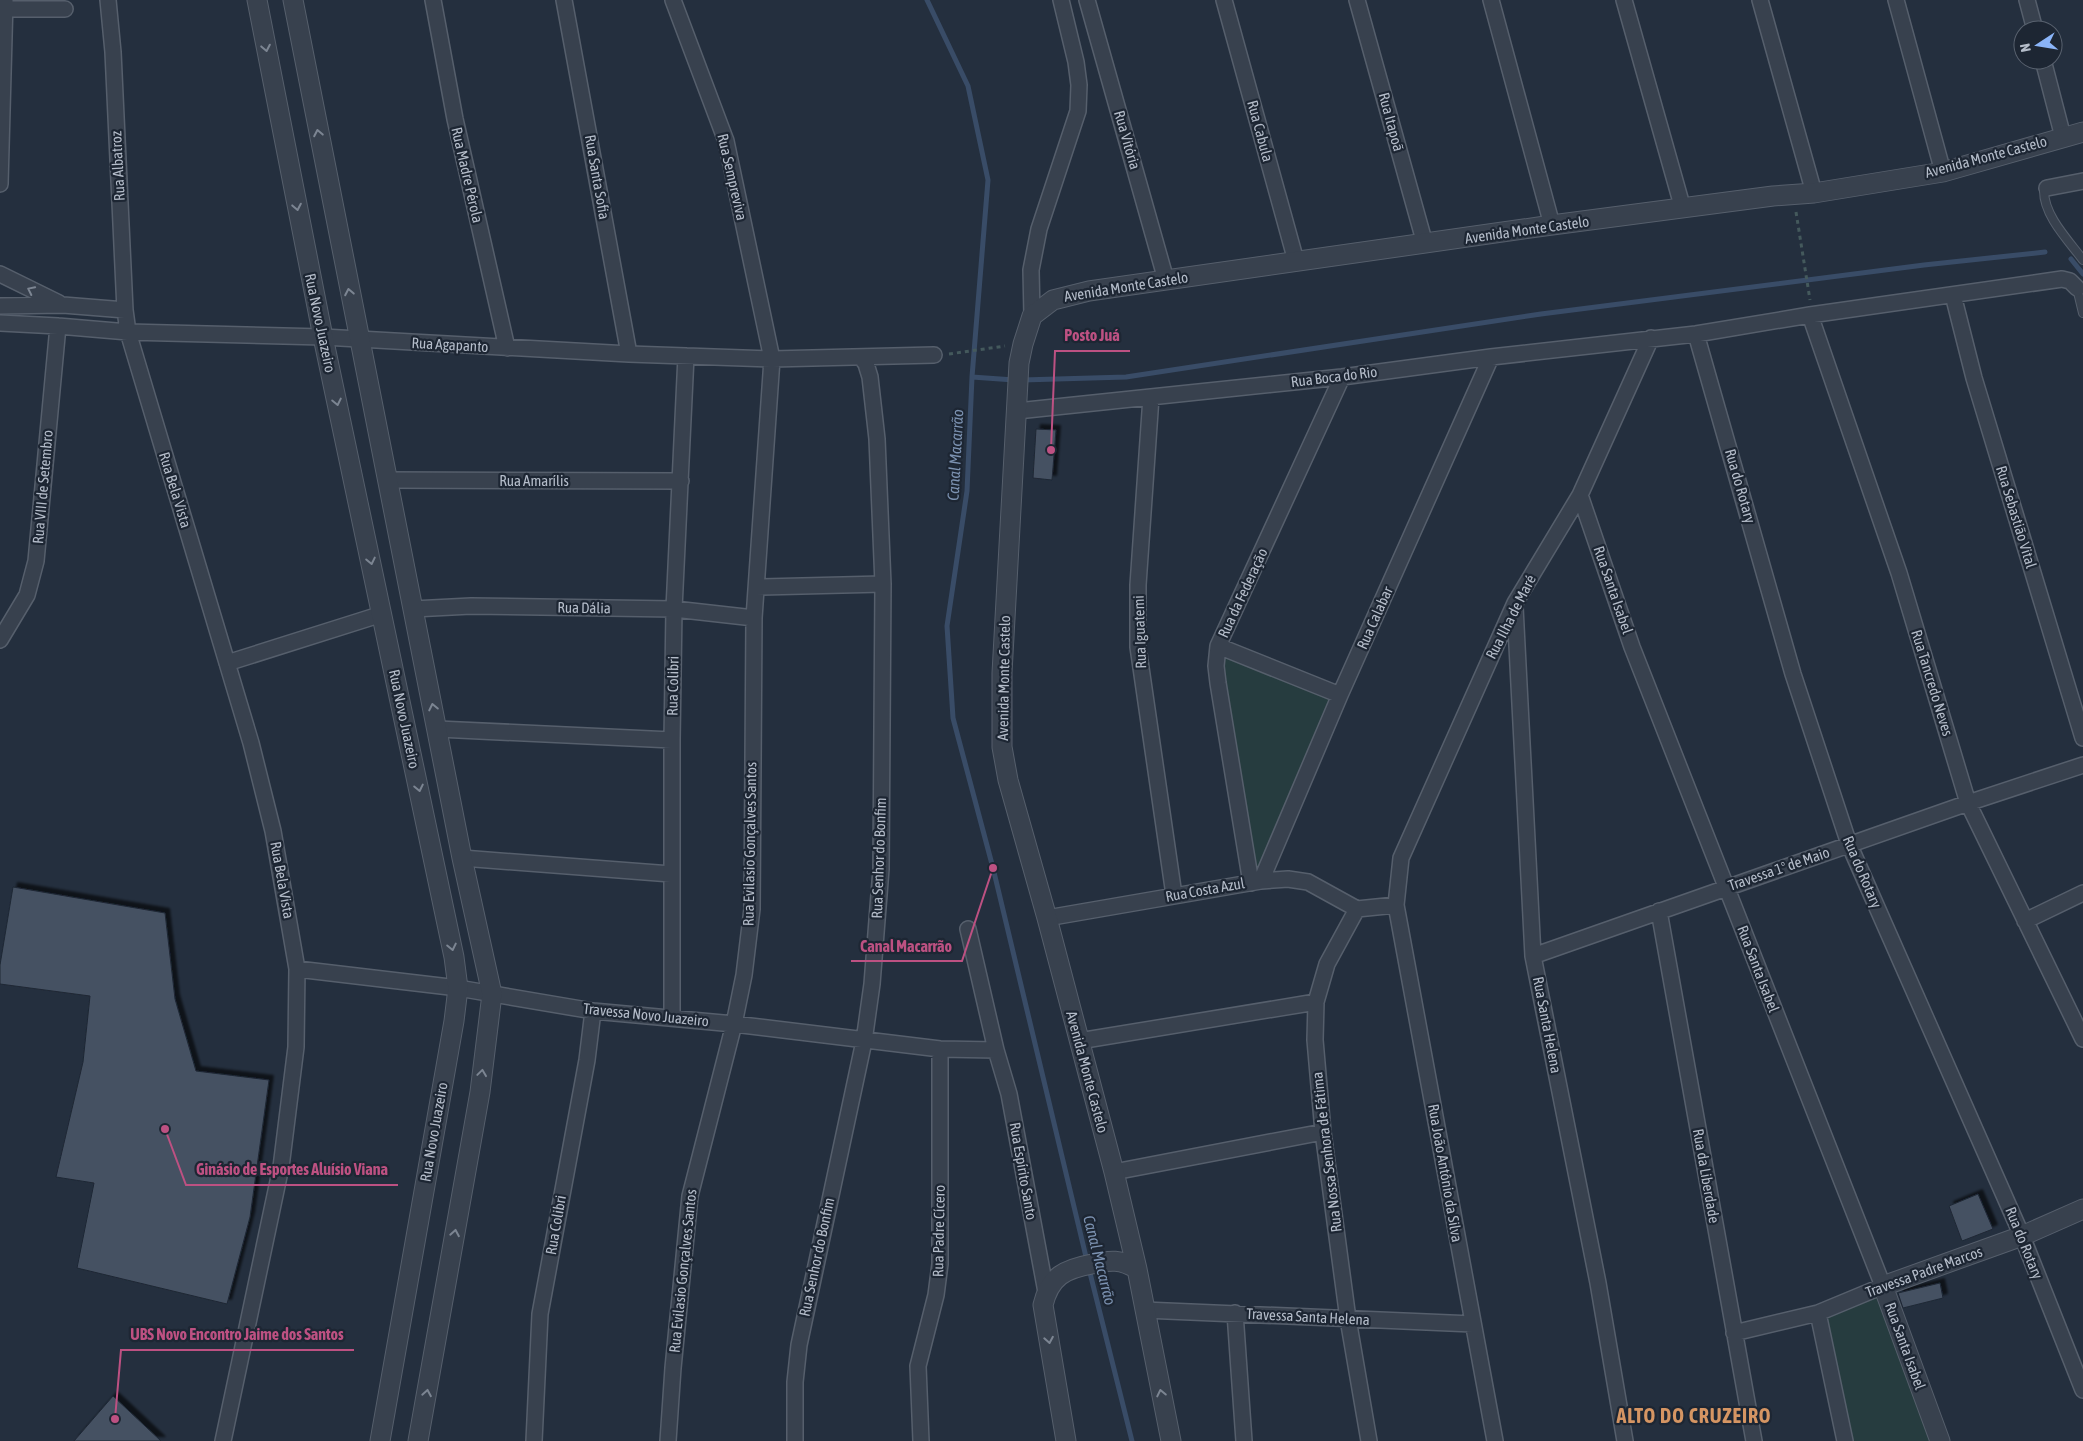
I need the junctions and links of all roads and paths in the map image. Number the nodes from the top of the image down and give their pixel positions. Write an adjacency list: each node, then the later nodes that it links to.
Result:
1 (108, 0): 41 (street, Rua Albatroz)
2 (257, 0): 49 (street, Rua Novo Juazeiro, one-way to 49)
3 (293, 0): 51 (street, Rua Novo Juazeiro, one-way to 3)
4 (434, 0): 52 (street, Rua Madre Pérola)
5 (564, 0): 55 (street, Rua Santa Sofia)
6 (673, 0): 60 (street, Rua Sempreviva)
7 (1061, 0): 44 (street)
8 (1087, 0): 35 (street, Rua Vitória)
9 (1224, 0): 33 (street, Rua Cabula)
10 (1357, 0): 31 (street, Rua Itapoã)
11 (1491, 0): 30 (street)
12 (1624, 0): 29 (street)
13 (1760, 0): 27 (street)
14 (1896, 0): 23 (street)
15 (2027, 0): 18 (street)
16 (6, 4): 17 (street); 19 (street)
17 (65, 9)
18 (2032, 20)
19 (2, 48): 25 (street)
20 (2046, 70): 22 (street)
21 (2083, 132): 22 (street, Avenida Monte Castelo)
22 (2063, 136): 23 (street, Avenida Monte Castelo)
23 (1943, 172): 27 (street, Avenida Monte Castelo)
24 (2083, 181): 26 (street)
25 (0, 184)
26 (2047, 188): 32 (lane)
27 (1814, 193): 28 (street, Avenida Monte Castelo)
28 (1793, 194): 29 (street, Avenida Monte Castelo); 37 (path)
29 (1683, 209): 30 (street, Avenida Monte Castelo)
30 (1552, 225): 31 (street, Avenida Monte Castelo)
31 (1425, 244): 33 (street, Avenida Monte Castelo)
32 (2083, 260)
33 (1296, 261): 35 (street, Avenida Monte Castelo)
34 (0, 274): 39 (street, one-way to 34)
35 (1166, 280): 44 (street, Avenida Monte Castelo)
36 (2077, 288): 38 (street, Rua Boca do Rio); 42 (lane)
37 (1808, 289)
38 (1953, 296): 43 (street, Rua Boca do Rio); 79 (street, Rua Sebastião Vital)
39 (63, 305): 40 (street); 41 (street)
40 (0, 306)
41 (125, 310): 47 (street, Rua Albatroz)
42 (2083, 313)
43 (1810, 315): 48 (street, Rua Boca do Rio); 82 (street, Rua Tancredo Neves)
44 (1032, 316): 63 (street, Avenida Monte Castelo)
45 (0, 323): 46 (street, Rua Agapanto)
46 (58, 326): 47 (street, Rua Agapanto); 74 (street, Rua VIII de Setembro)
47 (128, 332): 49 (street, Rua Agapanto); 76 (street, Rua Bela Vista)
48 (1696, 334): 50 (street, Rua Boca do Rio); 83 (street, Rua do Rotary)
49 (323, 337): 51 (street, Rua Agapanto); 72 (street, Rua Novo Juazeiro, one-way to 72)
50 (1651, 338): 59 (street, Rua Boca do Rio); 66 (street, Rua Ilha de Maré)
51 (358, 340): 52 (street, Rua Agapanto); 64 (street, Rua Novo Juazeiro)
52 (507, 348): 55 (street, Rua Agapanto)
53 (987, 348): 54 (path)
54 (952, 353)
55 (629, 354): 57 (street, Rua Agapanto)
56 (934, 355): 58 (street, Rua Agapanto)
57 (686, 356): 60 (street, Rua Agapanto); 65 (street, Rua Colibri)
58 (861, 357): 60 (street, Rua Agapanto); 67 (street, Rua Senhor do Bonfim)
59 (1491, 357): 61 (street, Rua Boca do Rio); 77 (street, Rua Calabar)
60 (772, 359): 68 (street, Rua Evilasio Gonçalves Santos)
61 (1342, 377): 62 (street, Rua Boca do Rio); 75 (street, Rua da Federação)
62 (1151, 397): 63 (street, Rua Boca do Rio); 89 (street, Rua Iguatemi)
63 (1017, 412): 93 (street, Avenida Monte Castelo)
64 (387, 480): 65 (street, Rua Amarílis); 70 (street, Rua Novo Juazeiro)
65 (681, 481): 71 (street, Rua Colibri)
66 (1580, 495): 69 (street, Rua Ilha de Maré); 87 (street, Rua Santa Isabel)
67 (883, 584): 68 (street); 105 (street, Rua Senhor do Bonfim)
68 (757, 587): 73 (street, Rua Evilasio Gonçalves Santos)
69 (1515, 603): 90 (street, Rua Ilha de Maré); 96 (street, Rua Santa Helena)
70 (413, 609): 71 (street, Rua Dália); 78 (street, Rua Novo Juazeiro, one-way to 70)
71 (674, 609): 73 (street, Rua Dália); 80 (street, Rua Colibri)
72 (382, 614): 76 (street); 98 (street, Rua Novo Juazeiro, one-way to 98)
73 (754, 618): 103 (street, Rua Evilasio Gonçalves Santos)
74 (0, 640)
75 (1218, 646): 77 (street); 86 (street, Rua da Federação)
76 (227, 663): 97 (street, Rua Bela Vista)
77 (1340, 695): 86 (street, Rua Calabar)
78 (438, 729): 80 (street); 84 (street, Rua Novo Juazeiro)
79 (2083, 738)
80 (672, 740): 85 (street, Rua Colibri)
81 (2083, 765): 82 (street, Travessa 1º de Maio)
82 (1968, 803): 83 (street, Travessa 1º de Maio); 94 (street, Rua Tancredo Neves)
83 (1849, 844): 87 (street, Travessa 1º de Maio); 113 (street, Rua do Rotary)
84 (462, 858): 85 (street); 99 (street, Rua Novo Juazeiro)
85 (672, 874): 102 (street, Rua Colibri)
86 (1256, 882): 89 (street, Rua Costa Azul); 91 (street, Rua Costa Azul)
87 (1726, 888): 92 (street, Travessa 1º de Maio); 116 (street, Rua Santa Isabel)
88 (2083, 894): 94 (street)
89 (1174, 896): 93 (street, Rua Costa Azul)
90 (1396, 905): 91 (street); 122 (street, Rua João Antônio da Silva)
91 (1357, 910): 100 (street, Rua Nossa Senhora de Fátima)
92 (1659, 911): 96 (street, Travessa 1º de Maio); 123 (street, Rua da Liberdade)
93 (1047, 918): 106 (street, Avenida Monte Castelo)
94 (2025, 922): 104 (street, Rua Tancredo Neves)
95 (968, 929): 108 (street)
96 (1533, 956): 139 (street, Rua Santa Helena)
97 (298, 969): 98 (street, Travessa Novo Juazeiro); 126 (street, Rua Bela Vista)
98 (458, 988): 99 (street, Travessa Novo Juazeiro); 127 (street, Rua Novo Juazeiro)
99 (492, 994): 101 (street, Travessa Novo Juazeiro); 128 (street, Rua Novo Juazeiro, one-way to 99)
100 (1316, 1002): 106 (street); 109 (street, Rua Nossa Senhora de Fátima)
101 (592, 1011): 102 (street, Travessa Novo Juazeiro); 129 (street, Rua Colibri)
102 (672, 1017): 103 (street, Travessa Novo Juazeiro)
103 (734, 1024): 105 (street, Travessa Novo Juazeiro); 130 (street, Rua Evilasio Gonçalves Santos)
104 (2083, 1039)
105 (864, 1041): 107 (street, Travessa Novo Juazeiro); 131 (street, Rua Senhor do Bonfim)
106 (1079, 1041): 110 (street, Avenida Monte Castelo)
107 (940, 1049): 108 (street, Travessa Novo Juazeiro); 132 (street, Rua Padre Cícero)
108 (996, 1050): 117 (street, Rua Espírito Santo)
109 (1323, 1132): 110 (street); 121 (street, Rua Nossa Senhora de Fátima)
110 (1114, 1172): 112 (street, Avenida Monte Castelo)
111 (2083, 1209): 113 (street, Travessa Padre Marcos)
112 (1127, 1227): 114 (street, Avenida Monte Castelo); 115 (street, Avenida Monte Castelo)
113 (2022, 1236): 116 (street, Travessa Padre Marcos); 124 (street, Rua do Rotary)
114 (1106, 1261): 115 (street); 117 (street)
115 (1137, 1269): 118 (street, Avenida Monte Castelo)
116 (1883, 1286): 120 (street, Travessa Padre Marcos); 142 (street, Rua Santa Isabel)
117 (1046, 1292): 125 (street, one-way to 125)
118 (1144, 1310): 119 (street, Travessa Santa Helena); 135 (street, Avenida Monte Castelo, one-way to 118)
119 (1235, 1313): 121 (street, Travessa Santa Helena); 136 (street)
120 (1818, 1313): 123 (street, Travessa Padre Marcos); 141 (street)
121 (1348, 1318): 122 (street, Travessa Santa Helena); 137 (street, Rua Nossa Senhora de Fátima)
122 (1473, 1324): 138 (street, Rua João Antônio da Silva)
123 (1734, 1333): 140 (street, Rua da Liberdade)
124 (2083, 1390)
125 (1059, 1395): 133 (street); 134 (street)
126 (223, 1441)
127 (380, 1441)
128 (418, 1441)
129 (534, 1441)
130 (668, 1441)
131 (795, 1441)
132 (921, 1441)
133 (1058, 1441)
134 (1066, 1441)
135 (1171, 1441)
136 (1244, 1441)
137 (1369, 1441)
138 (1495, 1441)
139 (1625, 1441)
140 (1754, 1441)
141 (1845, 1441)
142 (1940, 1441)

